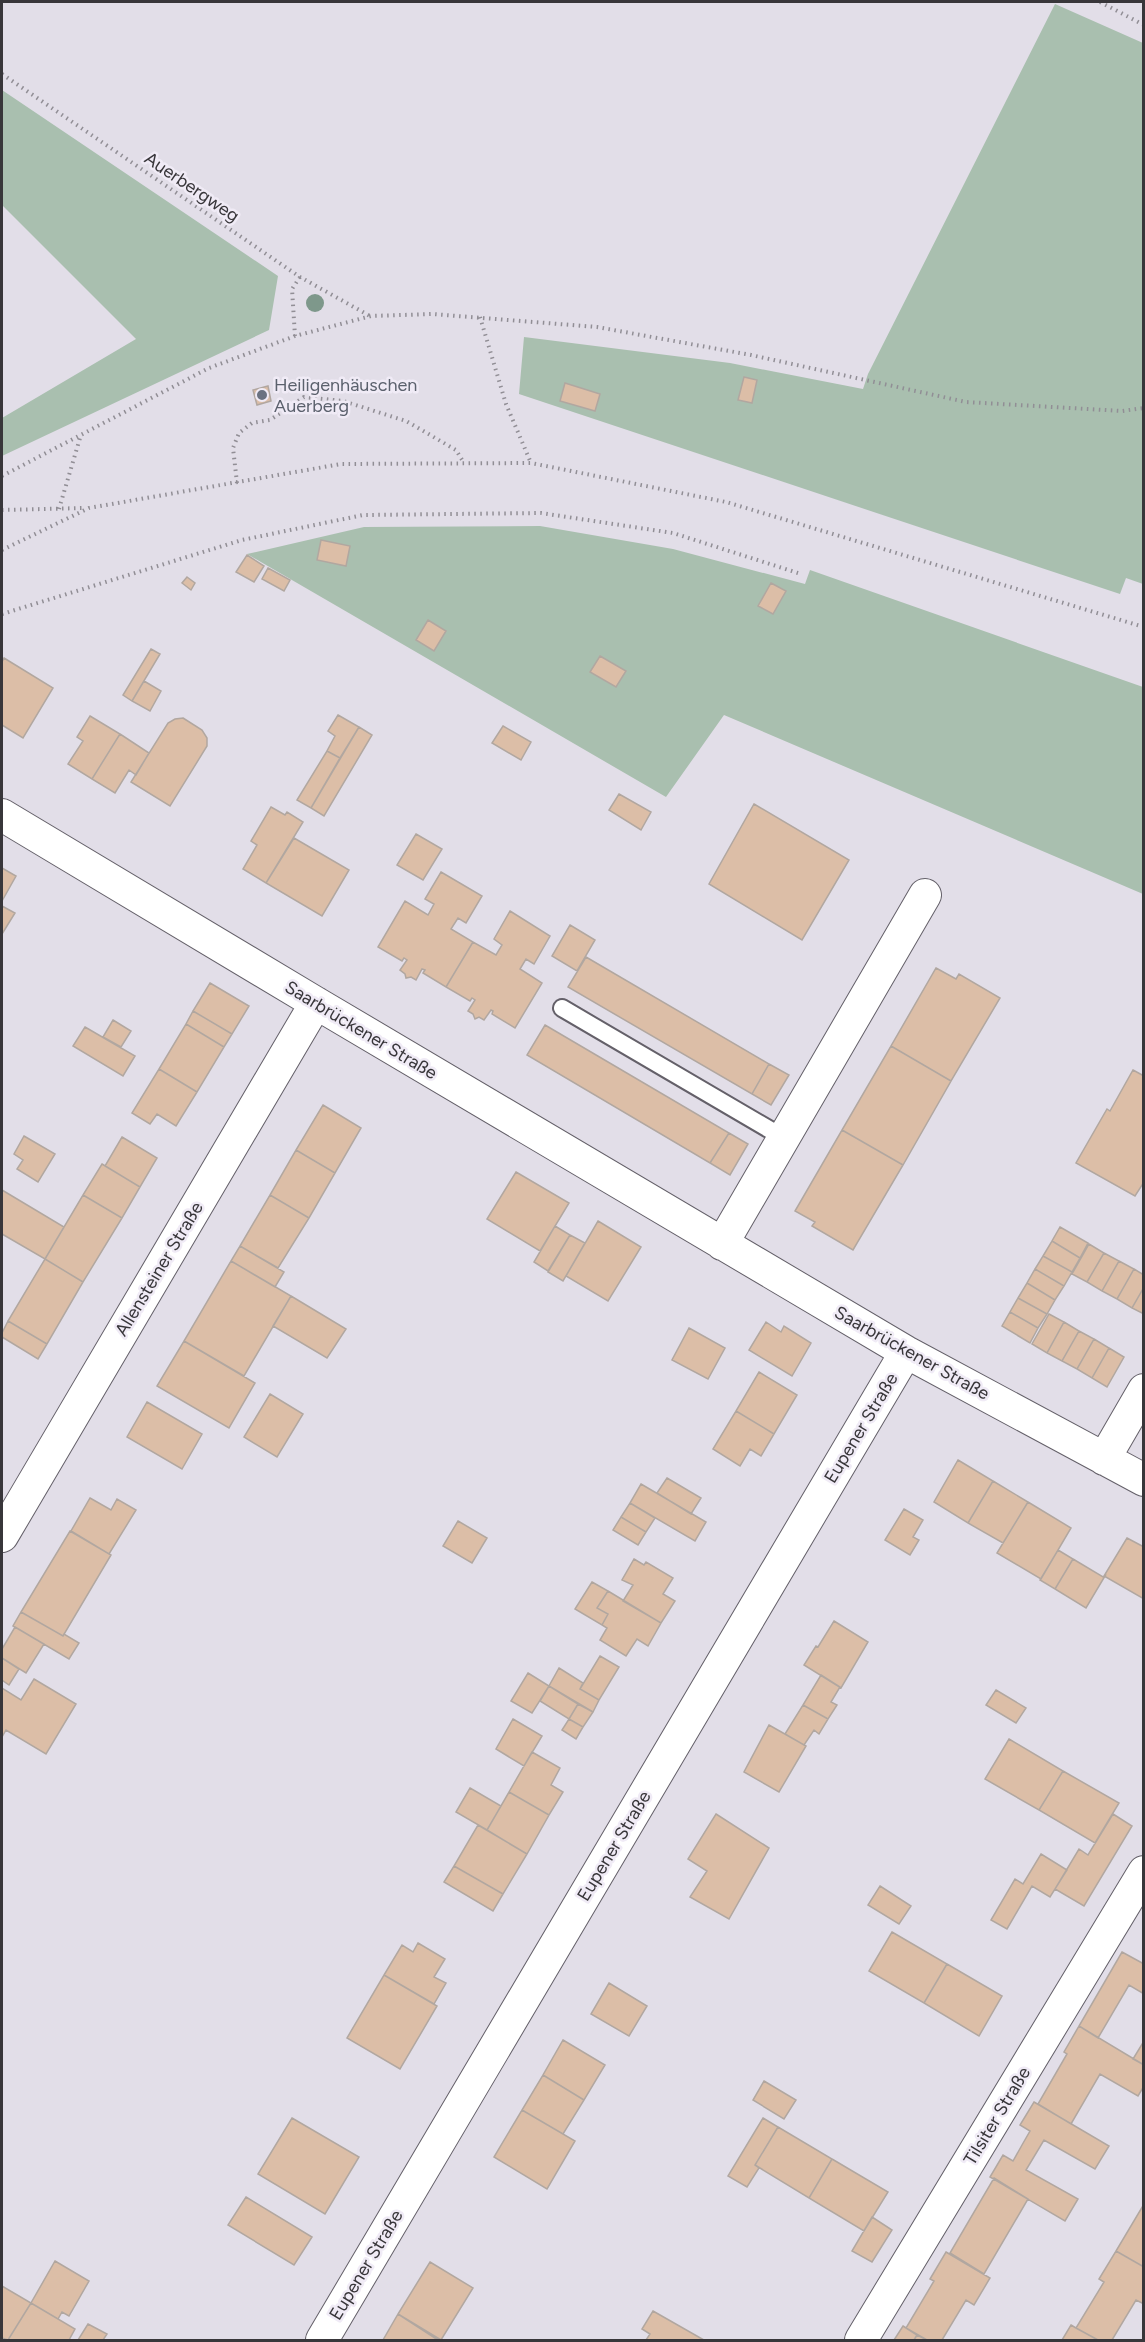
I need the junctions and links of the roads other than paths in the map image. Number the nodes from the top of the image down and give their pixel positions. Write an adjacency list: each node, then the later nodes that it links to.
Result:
1 (2, 814): 3 (street, Saarbrückener Straße)
2 (925, 895): 5 (street)
3 (316, 1003): 6 (street, Saarbrückener Straße); 11 (street, Allensteiner Straße)
4 (562, 1008): 5 (lane)
5 (784, 1138): 6 (street)
6 (722, 1244): 7 (street, Saarbrückener Straße)
7 (906, 1352): 9 (street, Saarbrückener Straße); 13 (street, Eupener Straße)
8 (1143, 1390): 9 (street)
9 (1104, 1459): 10 (street, Saarbrückener Straße)
10 (1143, 1480)
11 (2, 1536)
12 (1140, 1887): 14 (street, Tilsiter Straße)
13 (322, 2340)
14 (861, 2340)

